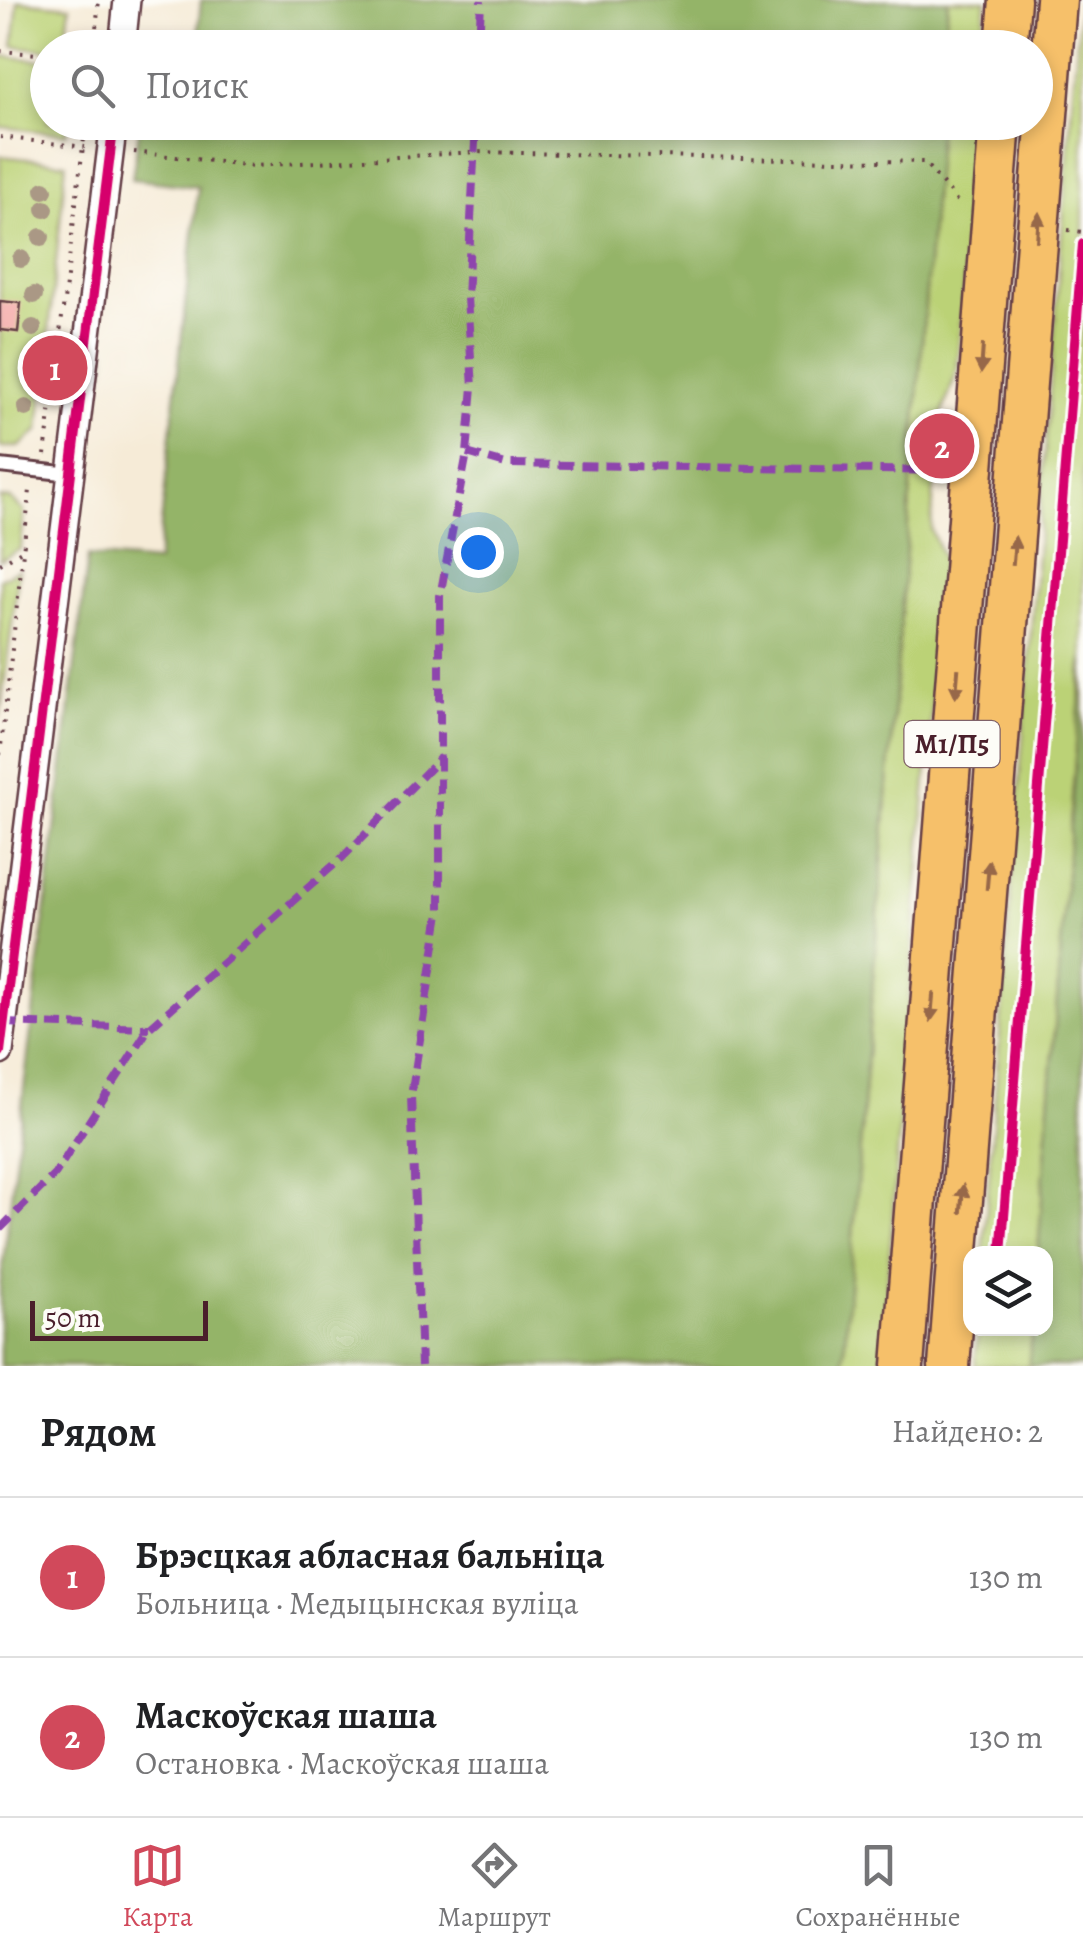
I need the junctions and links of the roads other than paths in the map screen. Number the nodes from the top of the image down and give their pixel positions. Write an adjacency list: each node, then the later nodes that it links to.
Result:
1 (126, 0): 4 (street)
2 (1010, 0): 5 (highway)
3 (1056, 0): 6 (highway, М1/П5, one-way to 3)
4 (124, 30)
5 (1008, 30)
6 (1053, 38)
7 (111, 140): 11 (street)
8 (999, 140): 14 (highway, М1/П5, one-way to 14)
9 (1045, 140): 15 (highway, М1/П5, one-way to 9)
10 (0, 466): 11 (lane)
11 (71, 474): 12 (street)
12 (2, 1023): 13 (street)
13 (0, 1052)
14 (903, 1366)
15 (949, 1366)

